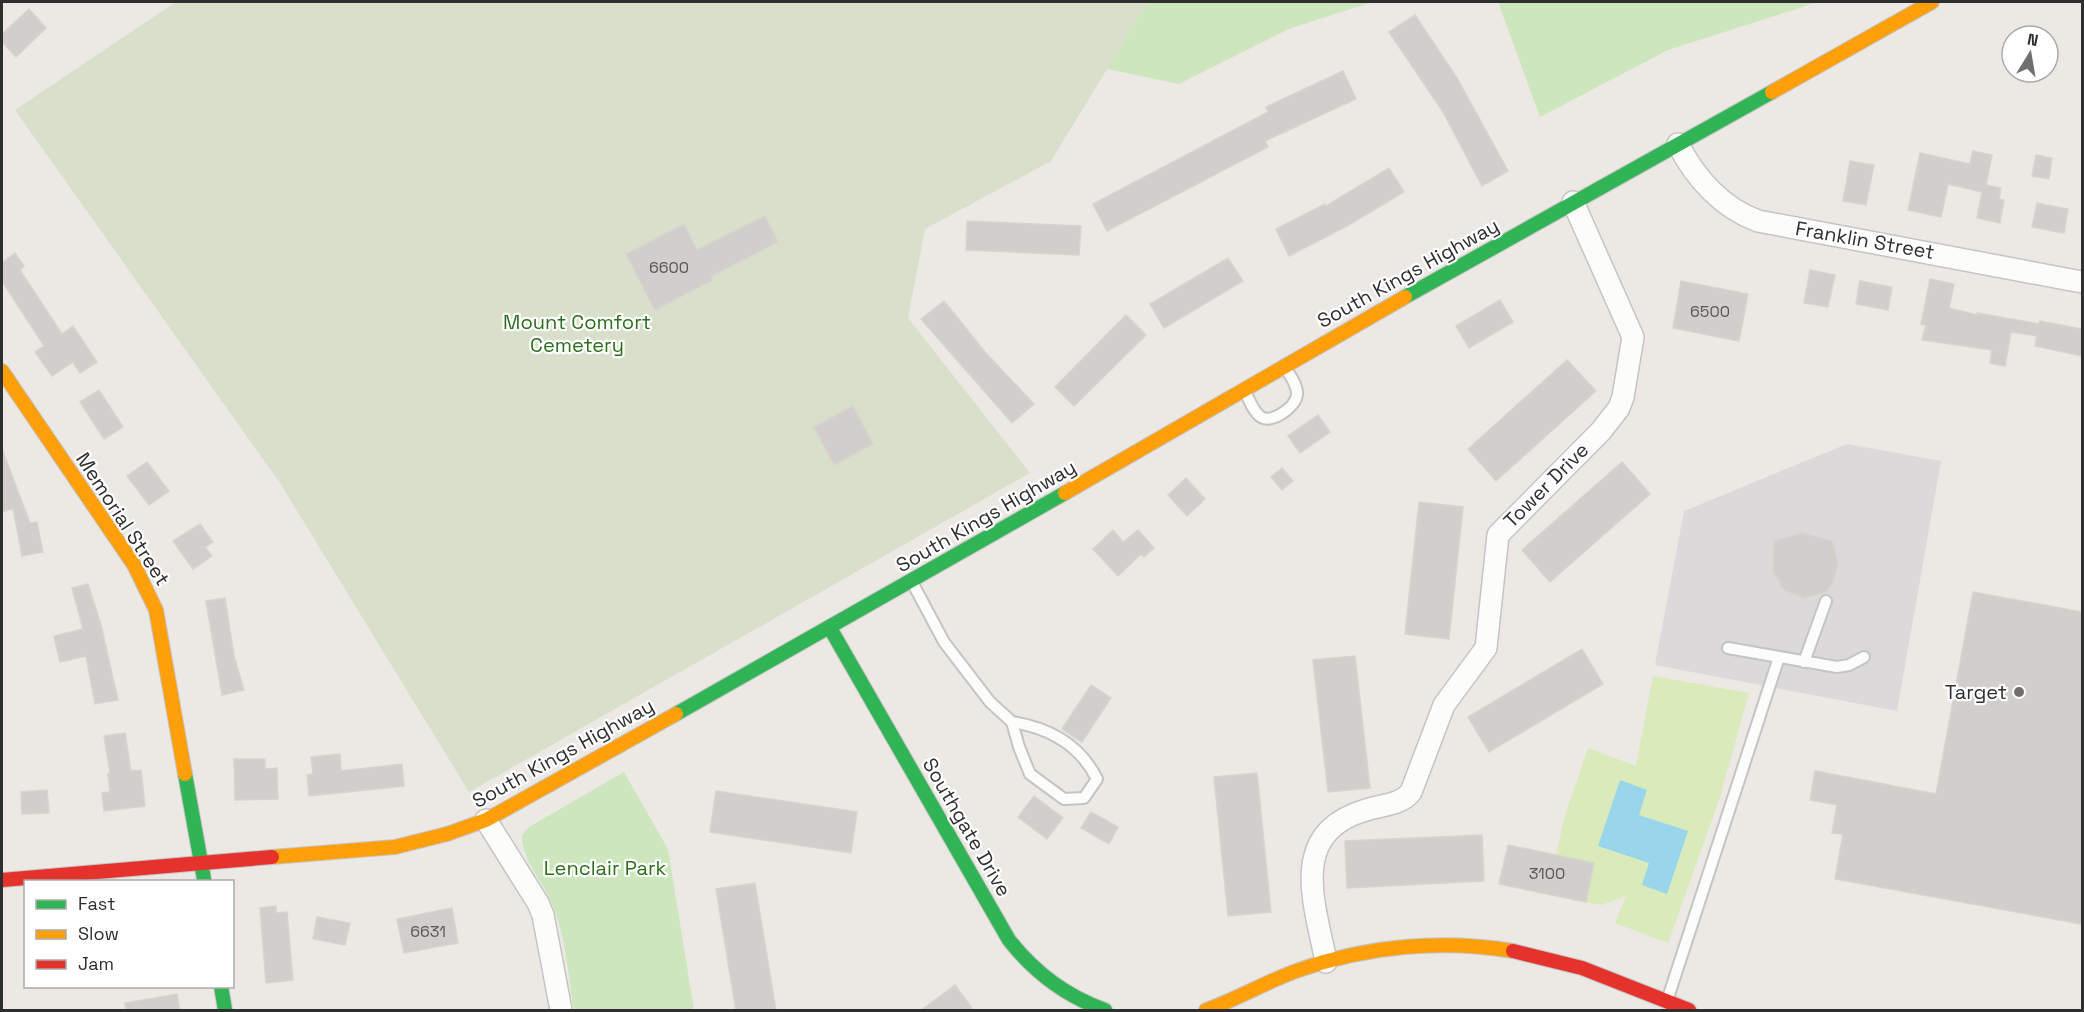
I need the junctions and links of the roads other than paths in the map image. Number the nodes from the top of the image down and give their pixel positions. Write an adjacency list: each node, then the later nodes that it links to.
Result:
1 (1932, 2): 2 (main road, South Kings Highway)
2 (1678, 144): 3 (main road, South Kings Highway); 4 (street, Franklin Street)
3 (1573, 202): 5 (main road, South Kings Highway); 20 (street, Tower Drive)
4 (2082, 282)
5 (1284, 365): 7 (main road, South Kings Highway); 7 (lane)
6 (2, 370): 17 (main road, Memorial Street)
7 (1244, 389): 8 (main road, South Kings Highway)
8 (912, 581): 10 (main road, South Kings Highway); 15 (lane)
9 (1826, 602): 14 (lane)
10 (830, 628): 16 (main road, South Kings Highway); 26 (main road, Southgate Drive)
11 (1728, 648): 12 (lane)
12 (1779, 657): 14 (lane); 22 (lane)
13 (1864, 657): 14 (lane)
14 (1804, 662)
15 (1012, 722): 15 (lane)
16 (486, 820): 17 (main road, South Kings Highway); 25 (street)
17 (201, 862): 18 (main road, South Kings Highway); 19 (main road, Memorial Street)
18 (2, 880)
19 (204, 880)
20 (1326, 962): 22 (main road); 23 (main road)
21 (221, 988): 24 (main road)
22 (1667, 1002): 28 (main road)
23 (1232, 1006): 27 (main road)
24 (225, 1011)
25 (561, 1011)
26 (1105, 1011)
27 (1206, 1011)
28 (1689, 1011)

